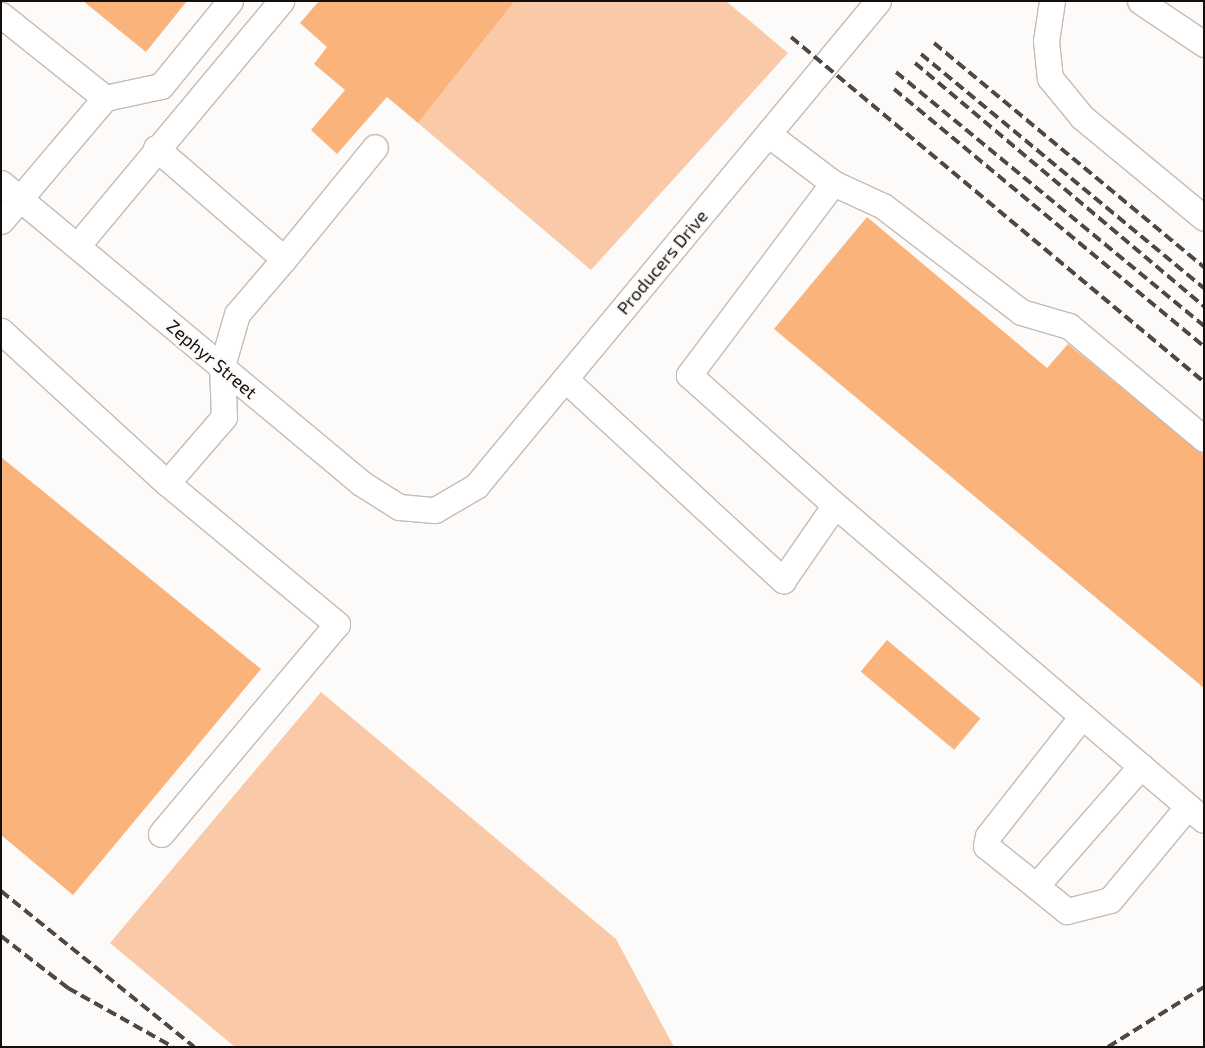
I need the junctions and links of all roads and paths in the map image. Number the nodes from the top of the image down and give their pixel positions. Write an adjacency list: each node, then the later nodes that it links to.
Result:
1 (230, 1): 8 (street)
2 (281, 1): 11 (street)
3 (878, 1): 9 (street, Producers Drive)
4 (1052, 1): 15 (street)
5 (1140, 1): 7 (street)
6 (1, 15): 8 (street)
7 (1204, 44)
8 (105, 98): 14 (street)
9 (768, 134): 13 (street); 21 (street, Producers Drive)
10 (375, 146): 18 (street)
11 (156, 148): 17 (street); 18 (street)
12 (1, 183): 14 (street, Zephyr Street)
13 (833, 183): 22 (street); 24 (street)
14 (20, 198): 16 (street); 17 (street, Zephyr Street)
15 (1204, 218)
16 (1, 221)
17 (77, 246): 20 (street, Zephyr Street)
18 (284, 259): 20 (street)
19 (1, 331): 23 (street)
20 (222, 366): 23 (street); 25 (street, Zephyr Street)
21 (564, 379): 24 (street); 25 (street, Producers Drive)
22 (1204, 439)
23 (167, 483): 29 (street)
24 (834, 505): 26 (street)
25 (435, 510)
26 (1082, 716): 27 (street); 30 (street)
27 (1140, 766): 28 (street); 30 (street)
28 (1196, 813): 30 (street)
29 (161, 834)
30 (1036, 886)

